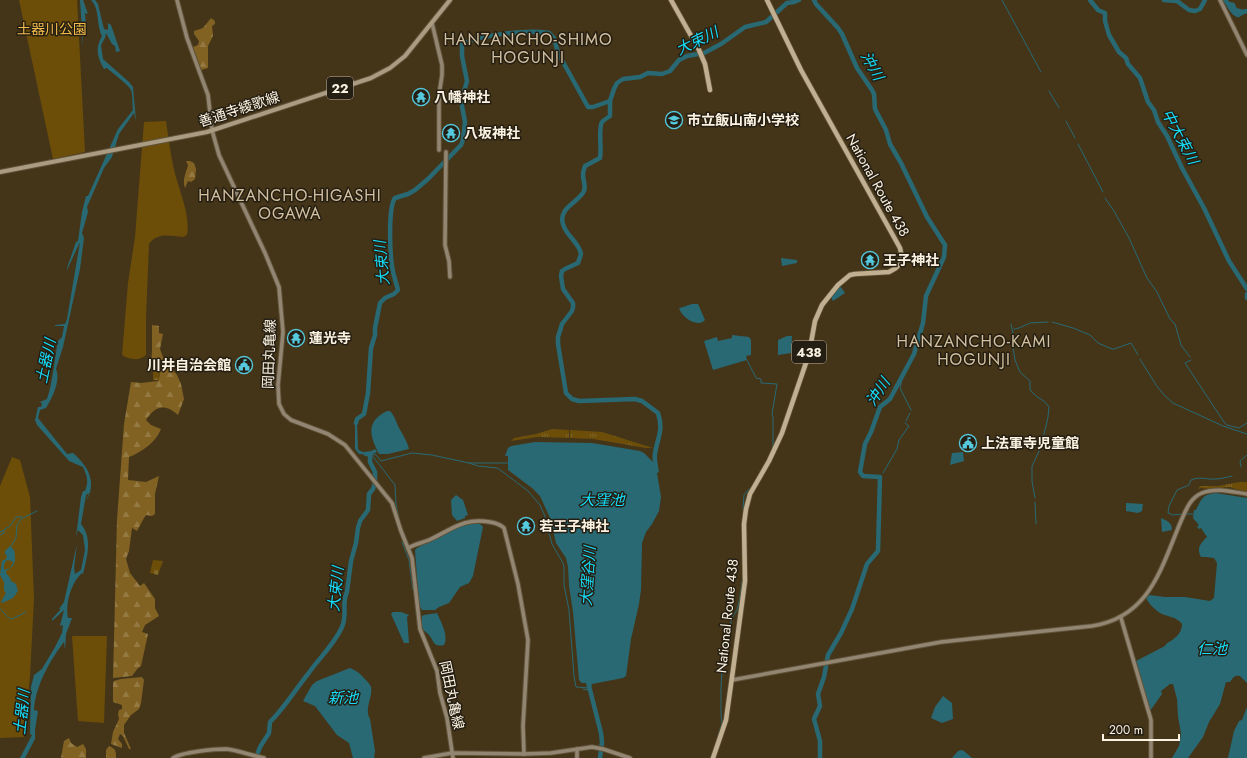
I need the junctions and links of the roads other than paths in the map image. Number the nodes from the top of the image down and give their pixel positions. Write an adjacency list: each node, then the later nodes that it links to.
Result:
1 (177, 0): 9 (street, 岡田丸亀線)
2 (450, 0): 6 (main road, 善通寺綾歌線 / 22)
3 (671, 0): 8 (highway)
4 (767, 0): 17 (highway, National Route 438 / 438)
5 (1221, 1): 7 (street)
6 (432, 23): 9 (main road, 善通寺綾歌線 / 22); 10 (street)
7 (1247, 55)
8 (710, 90)
9 (212, 130): 12 (main road, 善通寺綾歌線 / 22); 15 (street, 岡田丸亀線)
10 (439, 150)
11 (446, 152): 13 (street)
12 (0, 172)
13 (450, 277)
14 (1247, 494): 16 (street)
15 (408, 548): 19 (street, 岡田丸亀線); 20 (street)
16 (1121, 618): 17 (street); 28 (street)
17 (732, 680): 27 (highway, National Route 438 / 438)
18 (577, 749): 20 (street); 25 (street); 26 (street)
19 (452, 753): 20 (street); 23 (street); 24 (street, 岡田丸亀線)
20 (524, 754)
21 (173, 758): 22 (street)
22 (264, 758)
23 (424, 758)
24 (453, 758)
25 (577, 758)
26 (630, 758)
27 (713, 758)
28 (1151, 758)

